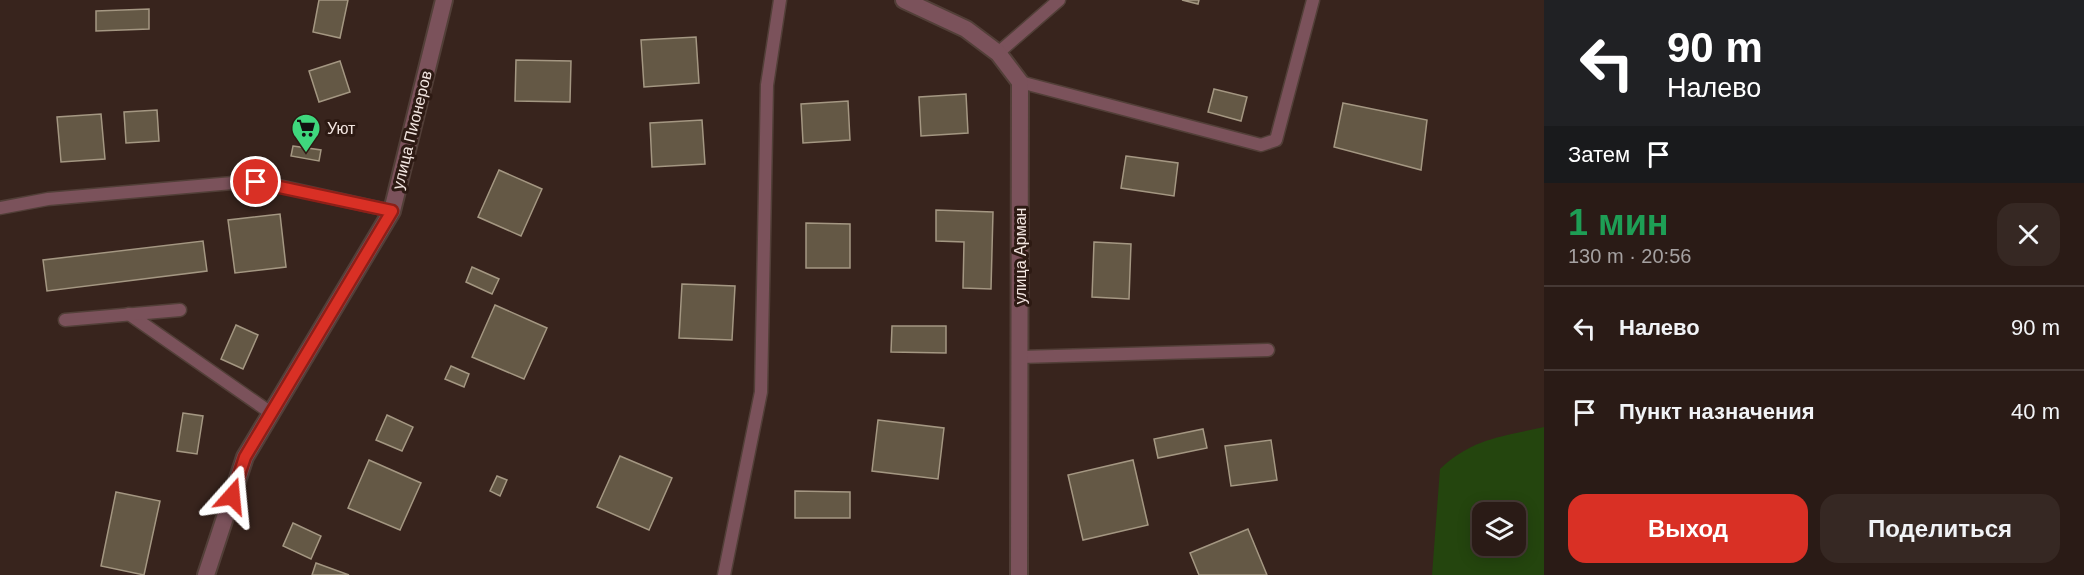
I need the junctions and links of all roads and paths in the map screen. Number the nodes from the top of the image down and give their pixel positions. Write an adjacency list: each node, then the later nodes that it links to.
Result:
1 (444, 0): 9 (street, улица Пионеров)
2 (780, 0): 17 (lane)
3 (904, 0): 6 (street)
4 (1059, 0): 6 (lane)
5 (1313, 0): 7 (lane)
6 (998, 53): 7 (street)
7 (1020, 82): 14 (street, улица Арман)
8 (0, 208): 9 (lane)
9 (392, 211): 15 (street, улица Пионеров)
10 (180, 310): 11 (lane)
11 (129, 314): 12 (lane); 15 (lane)
12 (64, 320)
13 (1268, 350): 14 (lane)
14 (1020, 357): 18 (street, улица Арман)
15 (271, 412): 16 (street, улица Пионеров)
16 (206, 575)
17 (724, 575)
18 (1019, 575)

